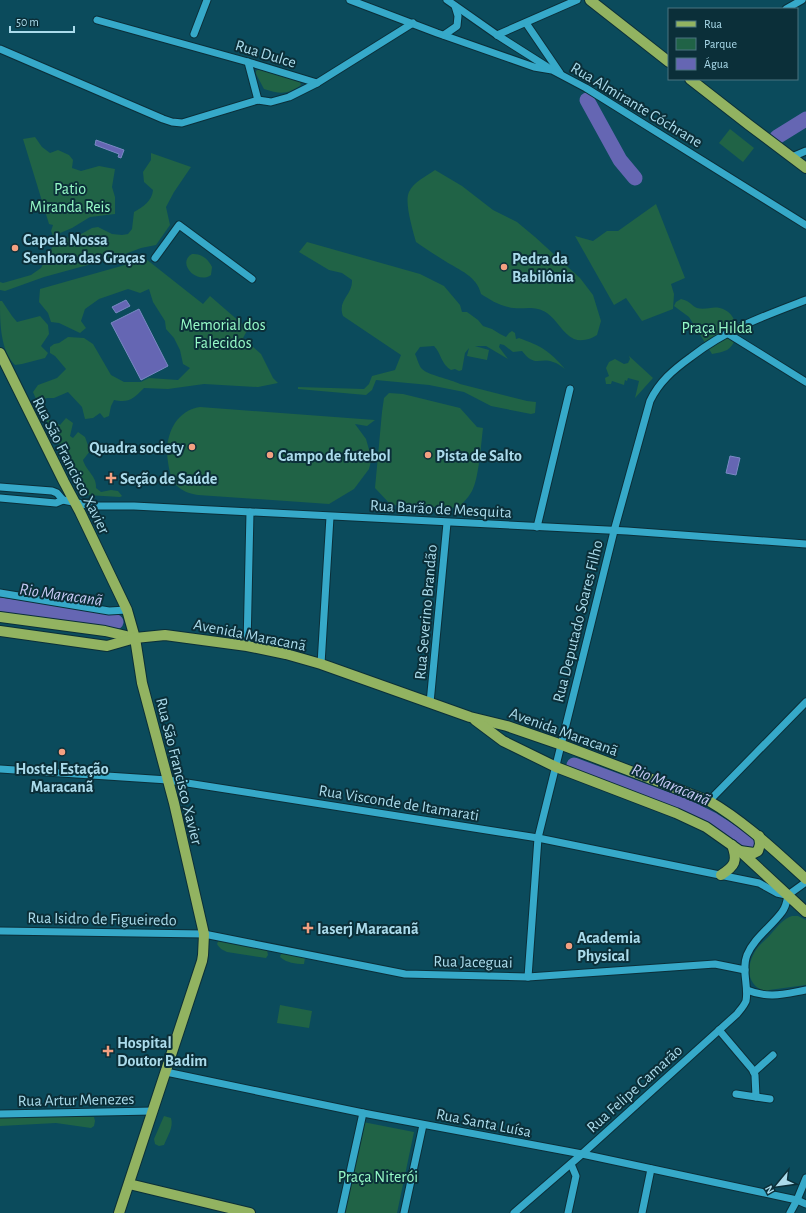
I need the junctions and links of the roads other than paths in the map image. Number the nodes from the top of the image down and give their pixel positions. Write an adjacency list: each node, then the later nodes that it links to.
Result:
1 (207, 0): 12 (street)
2 (350, 0): 11 (street, Rua Almirante Cóchrane)
3 (447, 0): 7 (street)
4 (577, 0): 10 (street)
5 (590, 0): 16 (main road)
6 (802, 0): 8 (street)
7 (454, 6): 13 (street); 14 (street)
8 (788, 8)
9 (97, 20): 17 (street, Rua Dulce)
10 (526, 22): 14 (street); 19 (street)
11 (413, 23): 13 (street, Rua Almirante Cóchrane); 21 (street)
12 (194, 34)
13 (444, 35): 18 (street, Rua Almirante Cóchrane)
14 (497, 35): 18 (street)
15 (0, 49): 22 (street)
16 (668, 61)
17 (248, 62): 21 (street, Rua Dulce); 22 (street)
18 (552, 70): 19 (street, Rua Almirante Cóchrane)
19 (560, 73): 26 (street, Rua Almirante Cóchrane)
20 (691, 80): 24 (main road)
21 (318, 83): 22 (street)
22 (258, 100)
23 (806, 151): 24 (street)
24 (792, 157): 25 (main road)
25 (806, 168)
26 (806, 225)
27 (155, 258): 28 (street)
28 (252, 279)
29 (806, 300): 30 (street, Rua Deputado Soares Filho)
30 (727, 333): 32 (street); 44 (street, Rua Deputado Soares Filho)
31 (0, 353): 39 (main road, Rua São Francisco Xavier)
32 (806, 382)
33 (570, 389): 43 (street)
34 (0, 487): 35 (street)
35 (14, 489): 37 (street); 38 (street)
36 (0, 498): 37 (street)
37 (13, 499): 38 (street)
38 (63, 500): 39 (street, Rua Barão de Mesquita)
39 (75, 502): 40 (street, Rua Barão de Mesquita); 47 (main road, Rua São Francisco Xavier)
40 (250, 512): 41 (street, Rua Barão de Mesquita); 51 (street)
41 (330, 517): 42 (street, Rua Barão de Mesquita); 52 (street)
42 (447, 523): 43 (street, Rua Barão de Mesquita); 54 (street, Rua Severino Brandão)
43 (537, 527): 44 (street, Rua Barão de Mesquita)
44 (614, 531): 45 (street, Rua Barão de Mesquita); 56 (street, Rua Deputado Soares Filho)
45 (806, 544)
46 (0, 593): 47 (street)
47 (127, 610): 50 (main road, Rua São Francisco Xavier)
48 (0, 617): 50 (main road, Avenida Maracanã)
49 (0, 631): 50 (main road, Avenida Maracanã)
50 (135, 638): 51 (main road, Avenida Maracanã); 59 (main road, Rua São Francisco Xavier)
51 (247, 646): 52 (main road, Avenida Maracanã)
52 (321, 664): 54 (main road, Avenida Maracanã)
53 (806, 702): 60 (street)
54 (430, 703): 55 (main road, Avenida Maracanã)
55 (470, 717): 56 (main road, Avenida Maracanã); 57 (main road, Avenida Maracanã)
56 (562, 744): 57 (street, Rua Deputado Soares Filho); 60 (main road, Avenida Maracanã)
57 (556, 767): 62 (street, Rua Deputado Soares Filho); 63 (main road, Avenida Maracanã)
58 (0, 769): 59 (street, Rua Visconde de Itamarati)
59 (168, 780): 62 (street, Rua Visconde de Itamarati); 70 (main road, Rua São Francisco Xavier)
60 (709, 801): 61 (main road, Avenida Maracanã)
61 (759, 836): 63 (main road); 65 (main road, Avenida Maracanã)
62 (538, 838): 64 (street, Rua Visconde de Itamarati); 72 (street, Rua Deputado Soares Filho)
63 (736, 848): 64 (main road); 67 (main road, Avenida Maracanã)
64 (721, 875): 67 (street, Rua Visconde de Itamarati)
65 (806, 878)
66 (806, 882): 67 (street)
67 (788, 895): 68 (main road, Avenida Maracanã); 71 (street)
68 (806, 912)
69 (0, 931): 70 (street, Rua Isidro de Figueiredo)
70 (204, 934): 72 (street, Rua Jaceguai); 77 (main road, Rua São Francisco Xavier)
71 (744, 970): 72 (street, Rua Jaceguai); 73 (street, Rua Felipe Camarão)
72 (528, 977)
73 (747, 990): 74 (street); 75 (street, Rua Felipe Camarão)
74 (806, 990)
75 (719, 1030): 78 (street); 86 (street, Rua Felipe Camarão)
76 (773, 1055): 78 (street)
77 (166, 1072): 82 (main road, Rua São Francisco Xavier); 83 (street, Rua Santa Luísa)
78 (754, 1072): 80 (street)
79 (736, 1094): 80 (street)
80 (756, 1097): 81 (street)
81 (770, 1099)
82 (153, 1111): 84 (street, Rua Artur Menezes); 90 (main road, Rua São Francisco Xavier)
83 (363, 1113): 85 (street, Rua Santa Luísa); 95 (street)
84 (0, 1114)
85 (423, 1124): 86 (street, Rua Santa Luísa); 96 (street)
86 (582, 1154): 87 (street, Rua Felipe Camarão); 88 (street, Rua Santa Luísa)
87 (571, 1164): 97 (street, Rua Felipe Camarão); 98 (street)
88 (651, 1169): 91 (street, Rua Santa Luísa); 99 (street)
89 (806, 1178): 91 (street)
90 (129, 1184): 93 (main road, Rua São Francisco Xavier); 94 (main road)
91 (797, 1200): 92 (street, Rua Santa Luísa); 100 (street)
92 (806, 1204)
93 (119, 1213)
94 (250, 1213)
95 (341, 1213)
96 (404, 1213)
97 (514, 1213)
98 (568, 1213)
99 (642, 1213)
100 (790, 1213)

